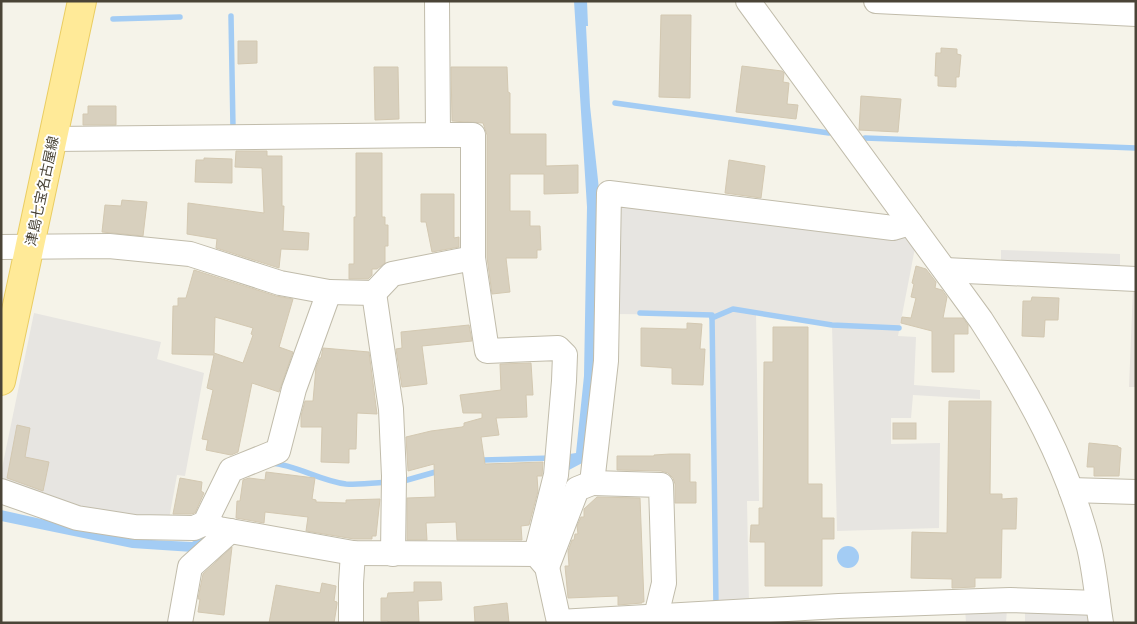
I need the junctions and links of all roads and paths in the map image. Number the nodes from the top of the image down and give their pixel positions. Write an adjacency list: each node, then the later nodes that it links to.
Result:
1 (82, 1): 7 (main road, 津島七宝名古屋線)
2 (437, 1): 6 (street)
3 (748, 1): 8 (street)
4 (876, 1): 5 (street)
5 (1136, 14)
6 (438, 135): 7 (street); 11 (street)
7 (53, 139): 10 (main road, 津島七宝名古屋線)
8 (910, 223): 12 (street); 17 (street)
9 (1, 247): 10 (street)
10 (30, 247): 14 (street); 16 (main road, 津島七宝名古屋線)
11 (473, 258): 15 (street); 24 (street)
12 (945, 270): 13 (street); 18 (street)
13 (1136, 279)
14 (329, 292): 15 (street); 21 (street)
15 (374, 293): 23 (street)
16 (1, 381)
17 (592, 483): 24 (street); 27 (street)
18 (1071, 490): 20 (street); 25 (street)
19 (1, 491): 21 (street)
20 (1136, 492)
21 (215, 527): 22 (street); 29 (street)
22 (353, 553): 23 (street); 30 (street)
23 (393, 554): 24 (street)
24 (541, 560): 28 (street)
25 (1100, 613): 26 (street)
26 (839, 614): 27 (street)
27 (656, 616): 28 (street)
28 (559, 622)
29 (180, 623)
30 (351, 623)

